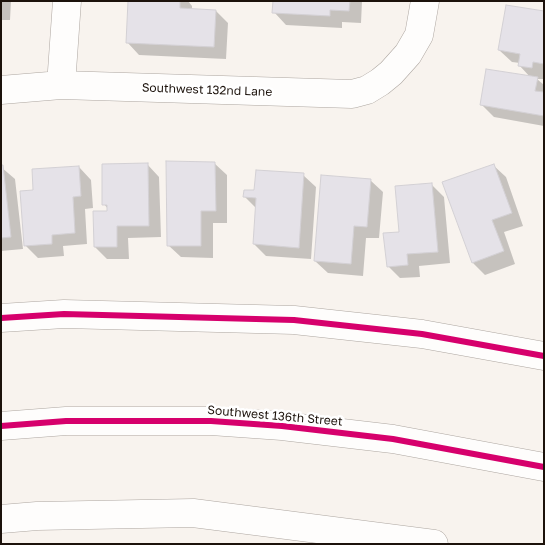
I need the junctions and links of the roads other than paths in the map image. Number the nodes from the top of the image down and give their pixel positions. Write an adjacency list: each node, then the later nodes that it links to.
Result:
1 (67, 1): 3 (street)
2 (425, 1): 3 (street, Southwest 132nd Lane)
3 (61, 86): 4 (street, Southwest 132nd Lane)
4 (1, 90)
5 (1, 318): 6 (street)
6 (544, 356)
7 (1, 426): 8 (street, Southwest 136th Street)
8 (544, 467)
9 (1, 520): 10 (street)
10 (434, 544)

